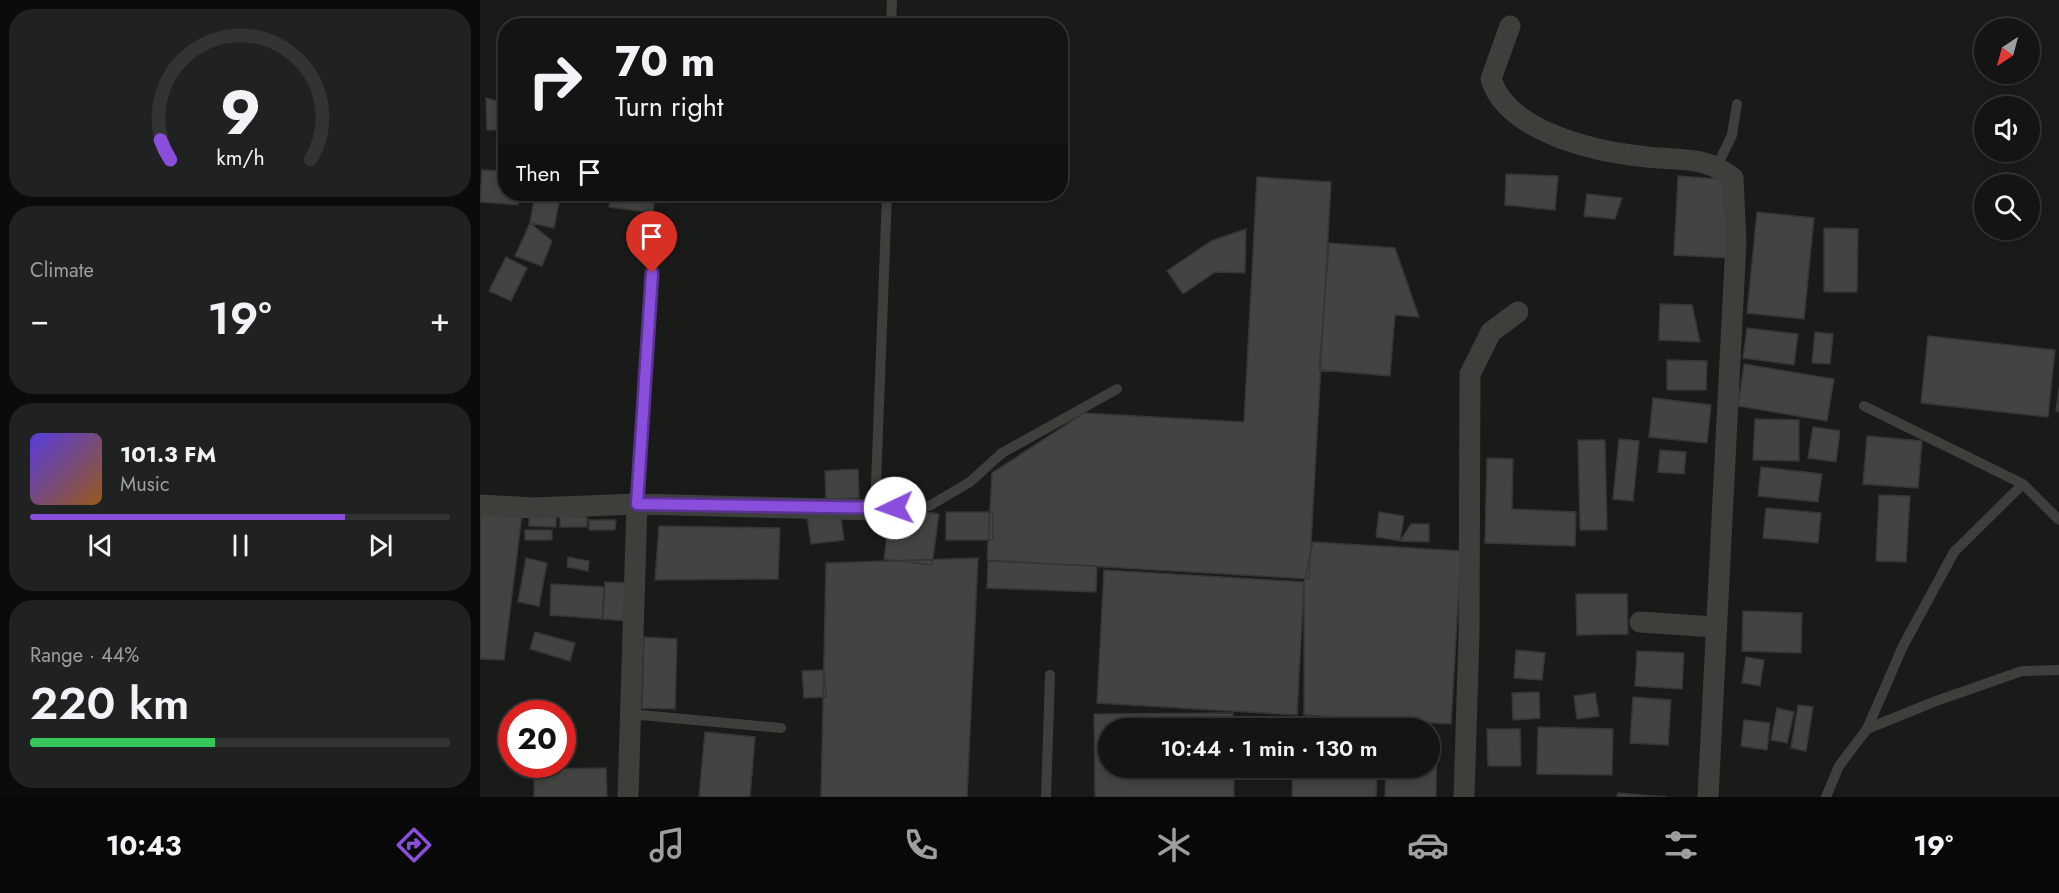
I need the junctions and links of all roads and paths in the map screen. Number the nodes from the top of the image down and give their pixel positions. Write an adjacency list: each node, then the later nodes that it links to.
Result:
1 (892, 0): 2 (lane)
2 (891, 18)
3 (1510, 26): 5 (street)
4 (1737, 104): 5 (lane)
5 (1717, 166): 17 (street)
6 (887, 201): 14 (lane)
7 (654, 250): 12 (lane)
8 (1518, 312): 25 (street)
9 (1117, 389): 14 (lane)
10 (1864, 406): 11 (lane)
11 (2023, 484): 15 (lane); 22 (lane)
12 (637, 504): 13 (street); 14 (street); 20 (street)
13 (480, 505)
14 (874, 510)
15 (2059, 520)
16 (1640, 621): 17 (street)
17 (1715, 627): 26 (street)
18 (2059, 670): 22 (lane)
19 (1050, 675): 24 (lane)
20 (630, 714): 21 (lane); 23 (street)
21 (781, 728)
22 (1867, 729): 27 (lane)
23 (628, 797)
24 (1046, 797)
25 (1464, 797)
26 (1708, 797)
27 (1826, 797)

